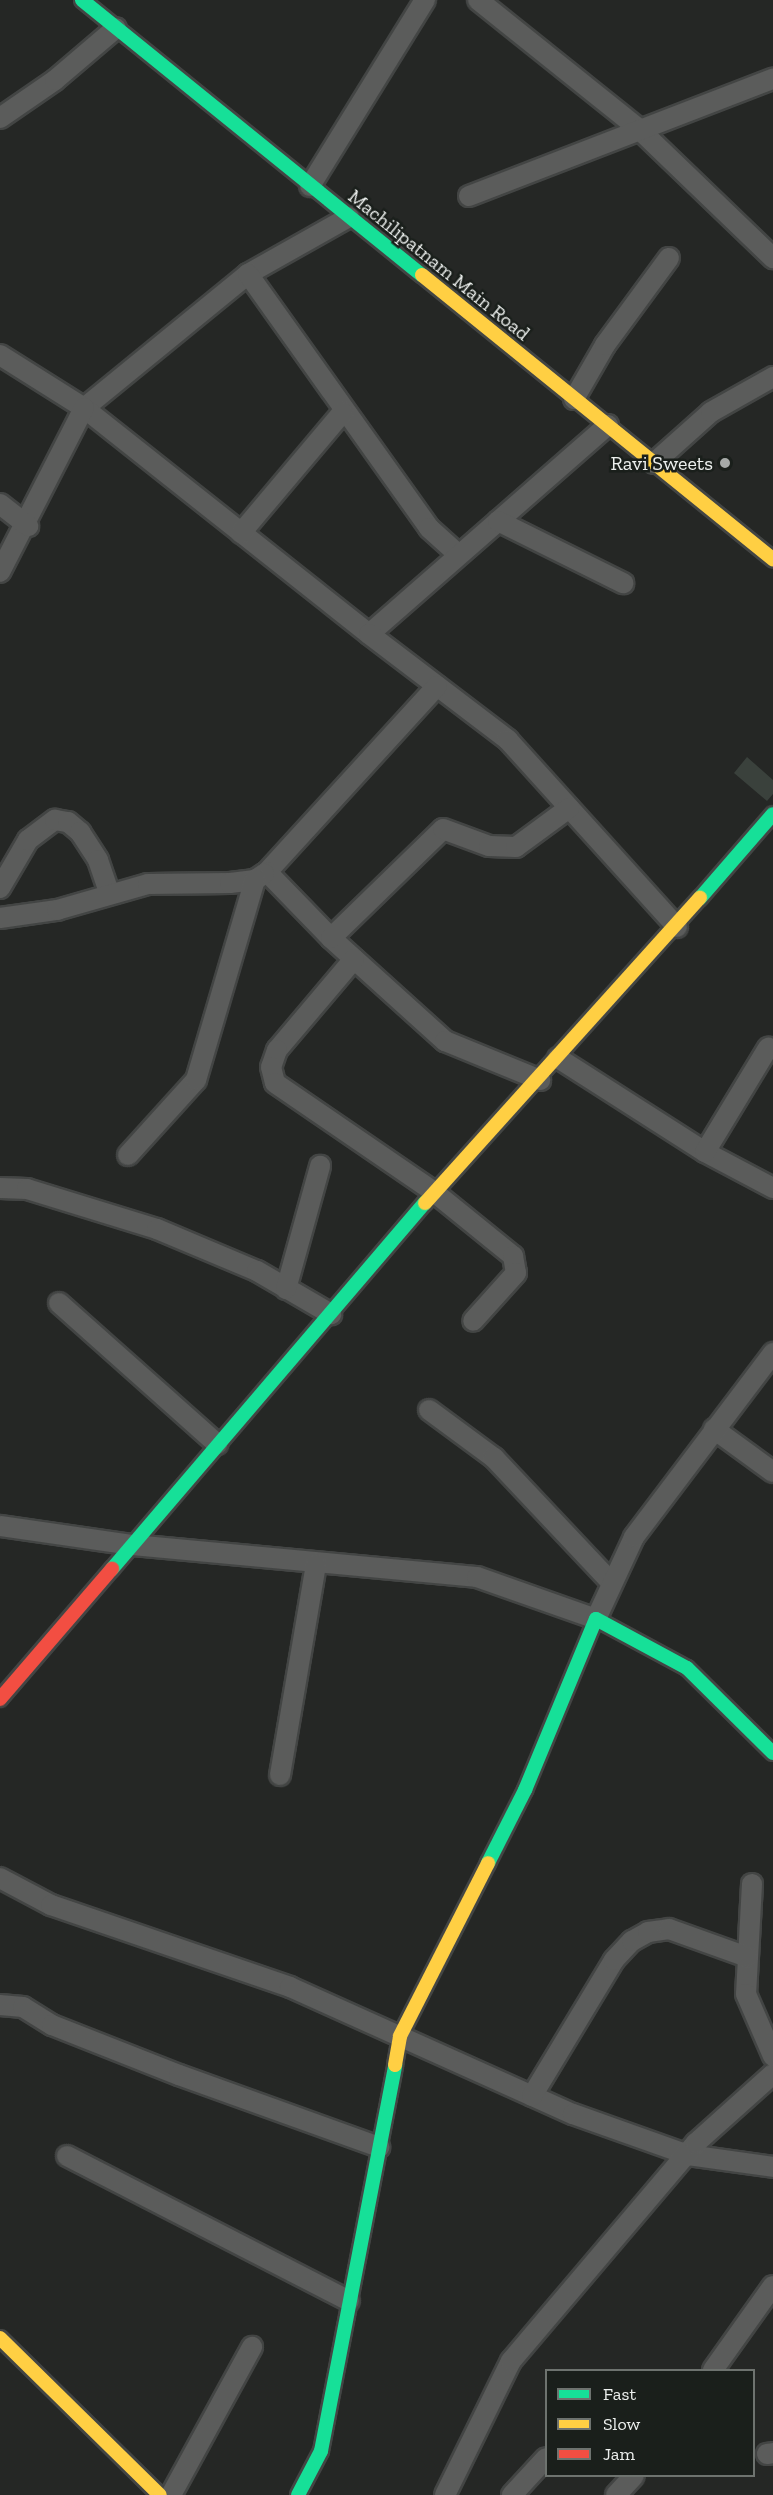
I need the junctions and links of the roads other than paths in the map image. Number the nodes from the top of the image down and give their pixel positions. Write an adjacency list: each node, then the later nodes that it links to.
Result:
1 (82, 0): 4 (street, Machilipatnam Main Road)
2 (425, 0): 8 (street)
3 (478, 0): 7 (street)
4 (116, 28): 6 (street); 8 (street, Machilipatnam Main Road)
5 (773, 79): 7 (street)
6 (0, 118)
7 (640, 130): 9 (street); 12 (street)
8 (310, 186): 10 (street, Machilipatnam Main Road)
9 (469, 196)
10 (349, 217): 13 (street); 16 (street, Machilipatnam Main Road)
11 (669, 258): 16 (street)
12 (773, 258)
13 (248, 274): 17 (street); 18 (street)
14 (0, 355): 17 (street)
15 (773, 377): 20 (street)
16 (574, 399): 19 (street, Machilipatnam Main Road)
17 (84, 408): 23 (street); 24 (street)
18 (343, 412): 24 (street); 25 (street)
19 (608, 425): 20 (street, Machilipatnam Main Road); 22 (street)
20 (654, 463): 26 (street, Machilipatnam Main Road)
21 (0, 504): 23 (street)
22 (498, 521): 25 (street); 28 (street)
23 (28, 526): 27 (street)
24 (241, 533): 29 (street)
25 (459, 555): 29 (street)
26 (773, 559)
27 (0, 572)
28 (623, 583)
29 (369, 634): 30 (street)
30 (437, 686): 31 (street); 33 (street)
31 (569, 808): 37 (street); 38 (street)
32 (773, 814): 37 (street)
33 (261, 876): 35 (street); 38 (street); 44 (street)
34 (0, 888): 35 (street)
35 (109, 892): 36 (street)
36 (0, 918)
37 (677, 927): 41 (street)
38 (331, 938): 39 (street)
39 (354, 959): 42 (street); 48 (street)
40 (771, 1048): 43 (street)
41 (558, 1058): 42 (street); 43 (street)
42 (540, 1080): 48 (street)
43 (705, 1152): 47 (street)
44 (128, 1155)
45 (320, 1166): 49 (street)
46 (0, 1188): 49 (street)
47 (773, 1188)
48 (434, 1192): 51 (street); 52 (street)
49 (286, 1289): 51 (street)
50 (59, 1303): 56 (street)
51 (331, 1314): 56 (street)
52 (474, 1321)
53 (773, 1353): 55 (street)
54 (429, 1410): 61 (street)
55 (714, 1429): 57 (street); 61 (street)
56 (217, 1444): 59 (street)
57 (773, 1472)
58 (0, 1526): 59 (street)
59 (132, 1545): 60 (street); 63 (street)
60 (316, 1564): 62 (street); 65 (street)
61 (612, 1583): 62 (street)
62 (596, 1619): 64 (street); 70 (street)
63 (0, 1699)
64 (773, 1753)
65 (280, 1775)
66 (0, 1878): 70 (street)
67 (752, 1884): 68 (street)
68 (747, 1957): 71 (street); 73 (street)
69 (0, 2005): 74 (street)
70 (400, 2036): 73 (street); 74 (street)
71 (773, 2056)
72 (773, 2074): 75 (street)
73 (532, 2096): 75 (street)
74 (379, 2147): 79 (street)
75 (688, 2155): 77 (street); 88 (street)
76 (67, 2156): 79 (street)
77 (773, 2167)
78 (773, 2286): 82 (street)
79 (349, 2301): 87 (street)
80 (0, 2338): 85 (street)
81 (252, 2347): 86 (street)
82 (714, 2369)
83 (545, 2459): 89 (street)
84 (632, 2477): 90 (street)
85 (160, 2495)
86 (171, 2495)
87 (298, 2495)
88 (445, 2495)
89 (512, 2495)
90 (616, 2495)

